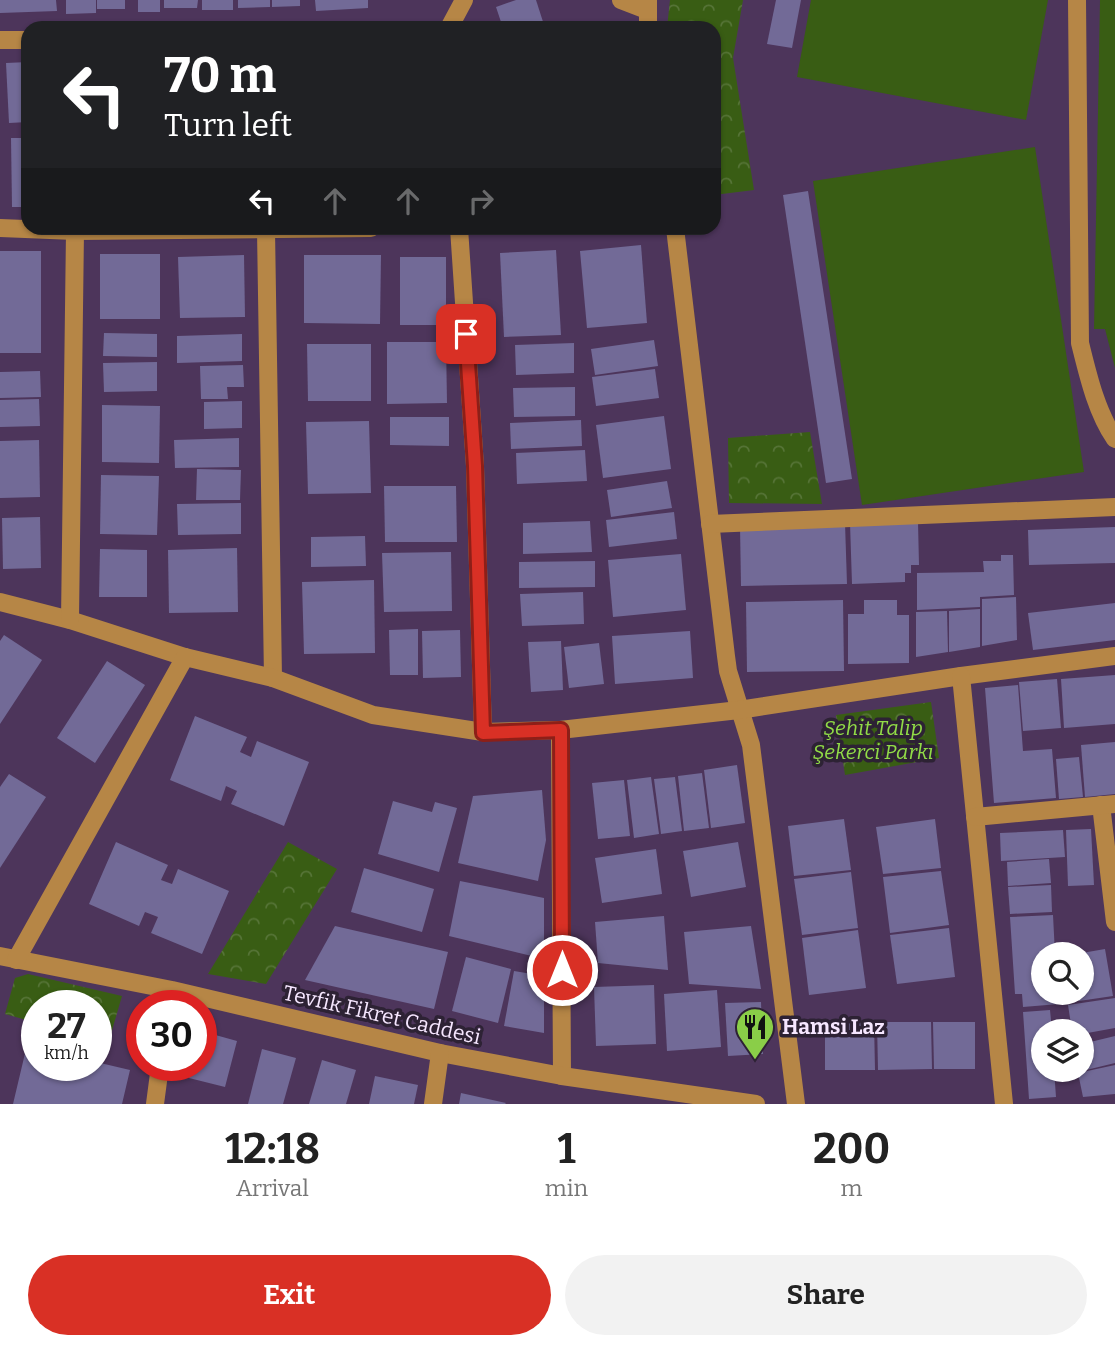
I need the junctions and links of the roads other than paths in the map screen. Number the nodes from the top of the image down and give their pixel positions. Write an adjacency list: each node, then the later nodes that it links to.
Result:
1 (464, 0): 5 (street)
2 (621, 0): 4 (street)
3 (1077, 0): 14 (street)
4 (648, 13)
5 (453, 21)
6 (0, 40): 7 (street)
7 (21, 40)
8 (0, 228): 9 (street)
9 (21, 229)
10 (75, 235): 18 (street)
11 (266, 235): 22 (street)
12 (458, 235): 25 (street)
13 (677, 235): 16 (street)
14 (1115, 439)
15 (1115, 507): 16 (street)
16 (710, 524): 23 (street)
17 (0, 602): 18 (street)
18 (70, 620): 20 (street)
19 (1115, 656): 21 (street)
20 (185, 657): 22 (street); 29 (street)
21 (961, 676): 23 (street); 27 (street)
22 (273, 678): 25 (street)
23 (739, 710): 24 (street); 38 (street)
24 (561, 730): 25 (street); 33 (street)
25 (483, 733)
26 (1108, 804): 27 (street); 28 (street)
27 (975, 817): 39 (street)
28 (1115, 922)
29 (8, 958): 30 (street, Tevfik Fikret Caddesi)
30 (138, 990)
31 (217, 1007): 32 (street, Tevfik Fikret Caddesi)
32 (440, 1053): 33 (street, Tevfik Fikret Caddesi); 36 (street)
33 (562, 1076): 37 (street, Tevfik Fikret Caddesi)
34 (158, 1081): 35 (street)
35 (155, 1104)
36 (433, 1104)
37 (756, 1104)
38 (796, 1104)
39 (1004, 1104)

